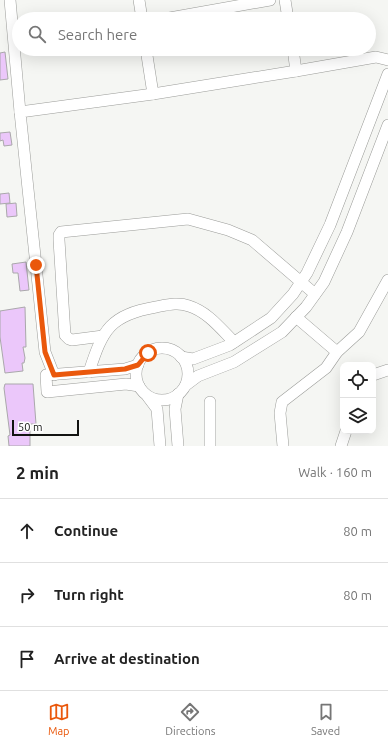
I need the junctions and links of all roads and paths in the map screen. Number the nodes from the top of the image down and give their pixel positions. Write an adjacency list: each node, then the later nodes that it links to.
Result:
1 (10, 0): 9 (street)
2 (139, 0): 6 (street)
3 (270, 0): 5 (street)
4 (285, 0): 8 (street)
5 (210, 5): 7 (street)
6 (141, 12)
7 (187, 12)
8 (287, 12)
9 (12, 13)
10 (17, 56): 17 (street)
11 (147, 56): 16 (street)
12 (294, 56): 14 (street)
13 (388, 60): 14 (street)
14 (296, 71): 16 (street)
15 (388, 74): 19 (street)
16 (153, 94): 17 (street)
17 (20, 112): 32 (street)
18 (388, 125): 20 (street)
19 (365, 133): 20 (street); 22 (street)
20 (385, 140): 23 (street)
21 (388, 280): 27 (street)
22 (301, 282): 23 (street); 25 (street); 26 (street)
23 (315, 294): 24 (street)
24 (296, 317): 27 (street); 34 (street)
25 (103, 336): 26 (street); 31 (street)
26 (234, 342): 28 (street)
27 (337, 352): 43 (street)
28 (180, 357): 29 (street); 34 (street)
29 (138, 365): 31 (street); 35 (street)
30 (388, 370): 33 (street)
31 (89, 372): 32 (street)
32 (54, 375): 35 (street)
33 (376, 375)
34 (186, 385): 36 (street)
35 (139, 386): 37 (street)
36 (178, 394): 37 (street); 41 (street)
37 (148, 396): 40 (street)
38 (210, 402): 42 (street)
39 (345, 434): 44 (street)
40 (160, 446)
41 (178, 446)
42 (210, 446)
43 (283, 446)
44 (341, 446)

